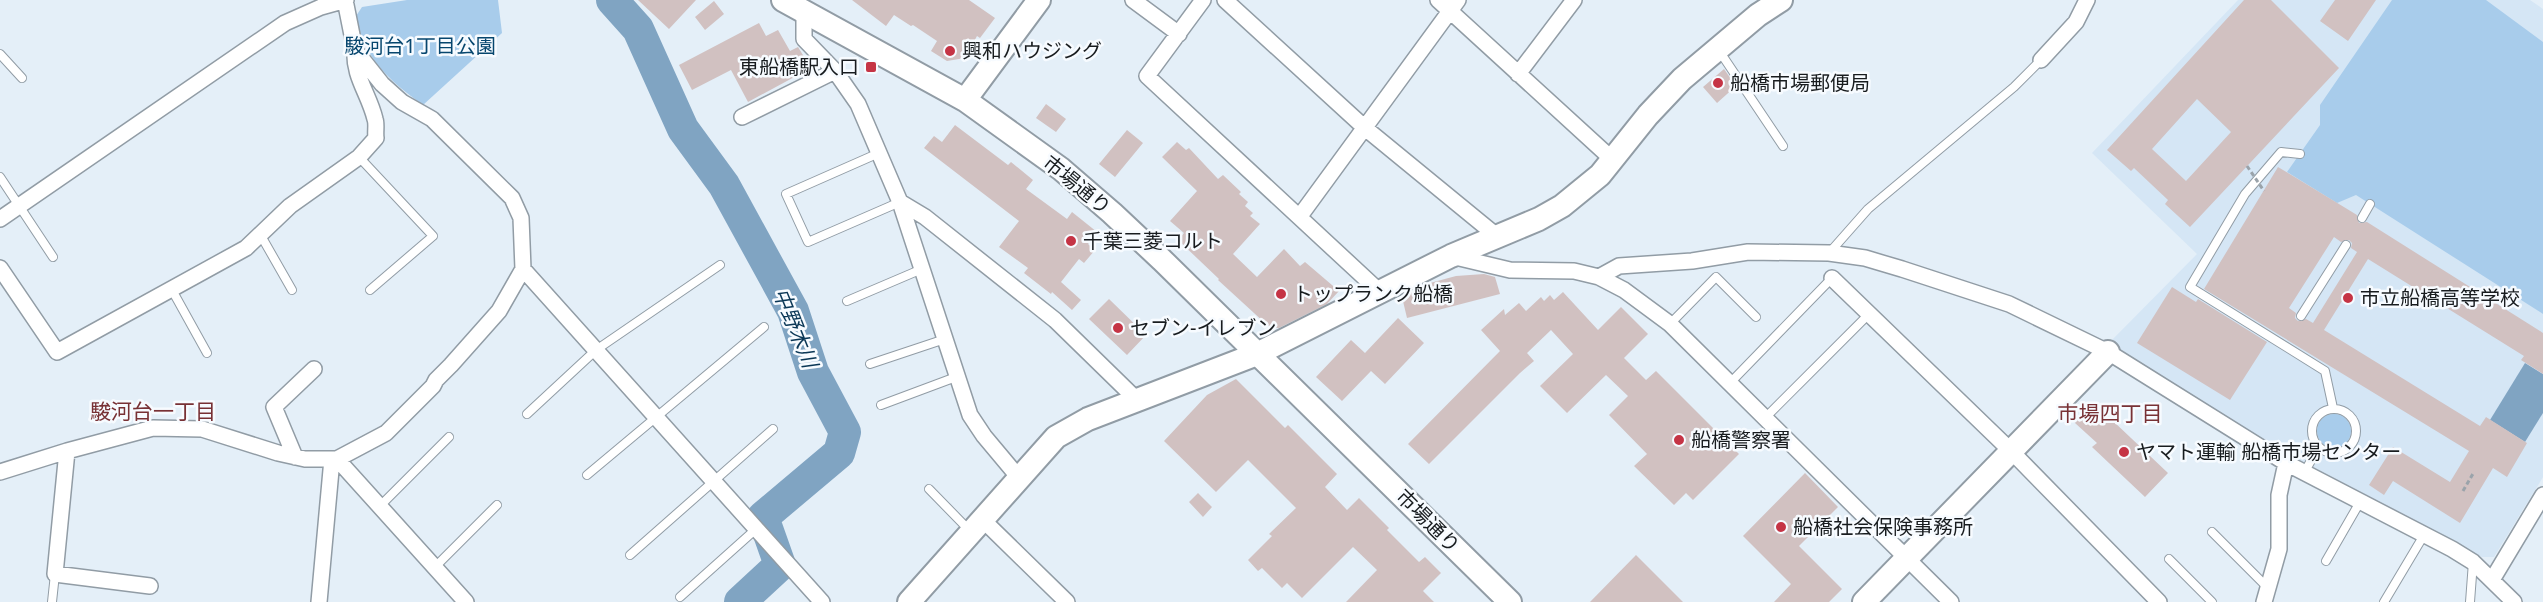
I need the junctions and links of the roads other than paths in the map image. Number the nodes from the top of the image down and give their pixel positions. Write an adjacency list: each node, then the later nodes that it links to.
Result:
1 (345, 0): 16 (street); 33 (street)
2 (783, 0): 13 (street, 市場通り)
3 (1039, 0): 22 (street)
4 (1133, 0): 14 (street)
5 (1203, 0): 14 (street)
6 (1224, 0): 24 (street)
7 (1438, 0): 11 (street)
8 (1574, 0): 20 (street)
9 (1781, 0): 12 (street)
10 (2087, 0): 18 (street)
11 (1454, 5): 20 (street); 24 (street)
12 (1752, 8): 15 (street)
13 (804, 10): 19 (street); 22 (street, 市場通り)
14 (1179, 34): 34 (street)
15 (1717, 48): 25 (lane); 29 (street)
16 (355, 50): 28 (street); 45 (street)
17 (0, 54): 21 (lane)
18 (2041, 60): 40 (lane)
19 (835, 71): 23 (street); 26 (street)
20 (1518, 74): 29 (street)
21 (22, 78)
22 (965, 100): 63 (street, 市場通り)
23 (742, 117)
24 (1365, 128): 34 (street); 38 (street)
25 (1783, 146)
26 (879, 153): 31 (street); 31 (lane)
27 (2300, 154): 70 (lane)
28 (359, 157): 37 (street); 51 (lane)
29 (1613, 160): 38 (street)
30 (0, 177): 33 (lane)
31 (900, 202): 46 (street); 68 (street)
32 (2370, 204): 35 (lane)
33 (20, 205): 36 (street); 42 (lane)
34 (1300, 216): 52 (street)
35 (2362, 218)
36 (0, 219)
37 (260, 234): 49 (street); 50 (lane)
38 (1498, 237): 41 (street)
39 (2346, 245): 55 (lane)
40 (1829, 253): 47 (street); 61 (street)
41 (1451, 256): 47 (street); 52 (street)
42 (53, 257)
43 (720, 265): 60 (lane)
44 (0, 268): 49 (street)
45 (523, 269): 60 (street); 80 (street)
46 (922, 269): 53 (lane); 59 (street)
47 (1599, 277): 57 (street)
48 (1832, 278): 54 (street); 67 (lane)
49 (172, 290): 62 (lane)
50 (292, 290)
51 (370, 290)
52 (1380, 292): 63 (street)
53 (847, 301)
54 (1869, 314): 73 (lane); 78 (street)
55 (2301, 316)
56 (1756, 317): 57 (lane)
57 (1670, 324): 67 (street)
58 (764, 327): 72 (lane)
59 (946, 339): 64 (lane); 66 (street)
60 (596, 350): 71 (lane); 72 (street)
61 (2108, 352): 78 (street); 81 (street)
62 (207, 353)
63 (1257, 354): 68 (street); 113 (street, 市場通り)
64 (870, 364)
65 (314, 369): 79 (street)
66 (956, 377): 69 (lane); 85 (street)
67 (1730, 383): 73 (street)
68 (1138, 401): 85 (street)
69 (881, 405)
70 (2333, 408): 76 (lane); 76 (lane)
71 (527, 414)
72 (657, 416): 84 (lane); 86 (street)
73 (1765, 418): 97 (street)
74 (773, 429): 86 (lane)
75 (448, 437): 90 (lane)
76 (2318, 448): 83 (lane)
77 (68, 451): 79 (street); 82 (street); 102 (street)
78 (2011, 451): 97 (street); 116 (street)
79 (295, 457): 80 (street)
80 (335, 459): 90 (street); 108 (street)
81 (2286, 463): 83 (street); 105 (street)
82 (0, 472)
83 (2304, 473): 89 (street)
84 (587, 475)
85 (1020, 479): 92 (street)
86 (712, 480): 93 (street); 96 (lane)
87 (929, 489): 92 (lane)
88 (2543, 495): 103 (street)
89 (2360, 502): 95 (street); 99 (lane)
90 (381, 505): 101 (street)
91 (497, 505): 101 (lane)
92 (977, 527): 111 (street); 112 (street)
93 (756, 529): 106 (lane); 110 (street)
94 (2212, 532): 105 (lane)
95 (2424, 535): 100 (street); 118 (lane)
96 (630, 555)
97 (1906, 559): 114 (street); 115 (street)
98 (2169, 559): 117 (lane)
99 (2326, 561)
100 (2473, 562): 103 (street); 119 (lane)
101 (435, 567): 109 (street)
102 (55, 574): 104 (street); 107 (lane)
103 (2492, 580): 120 (street)
104 (150, 586)
105 (2266, 595)
106 (680, 597)
107 (52, 602)
108 (319, 602)
109 (466, 602)
110 (822, 602)
111 (909, 602)
112 (1067, 602)
113 (1510, 602)
114 (1864, 602)
115 (1951, 602)
116 (2159, 602)
117 (2212, 602)
118 (2384, 602)
119 (2470, 602)
120 (2514, 602)

